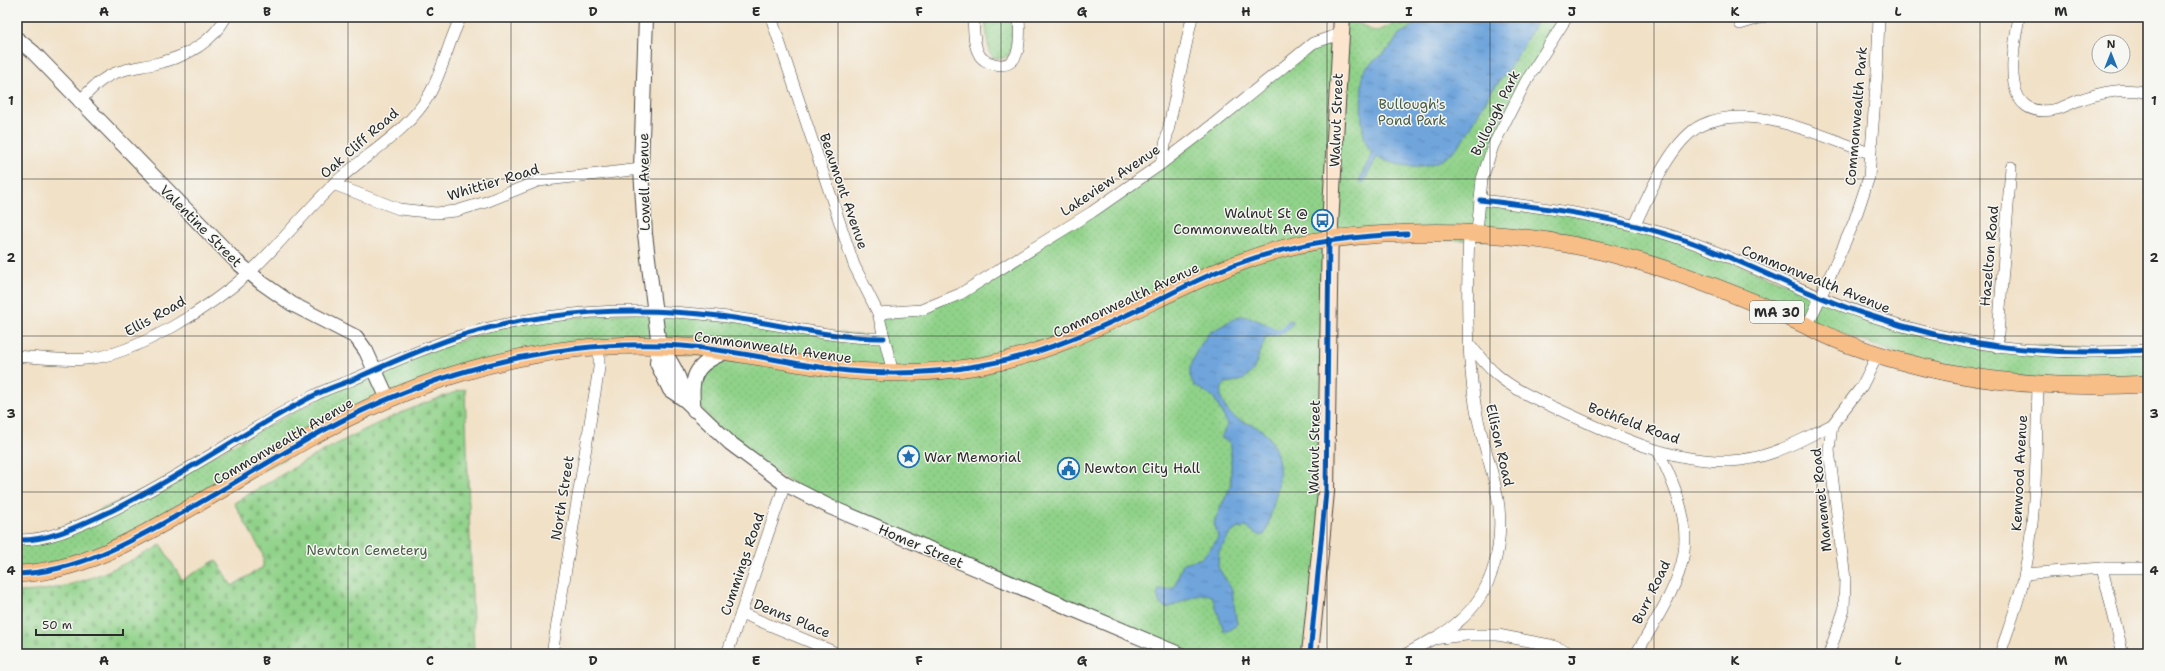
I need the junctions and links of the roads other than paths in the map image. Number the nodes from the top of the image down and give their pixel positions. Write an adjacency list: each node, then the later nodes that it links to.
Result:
1 (226, 17): 17 (street)
2 (461, 17): 22 (street, Oak Cliff Road)
3 (646, 17): 21 (street, Lowell Avenue)
4 (770, 17): 30 (street, Beaumont Avenue)
5 (973, 17): 6 (street)
6 (1019, 17)
7 (1192, 17): 19 (street)
8 (1342, 17): 14 (main road, Walnut Street)
9 (1567, 17): 23 (street, Bullough Park)
10 (1763, 17): 13 (street)
11 (1878, 17): 18 (street, Commonwealth Park)
12 (2019, 17): 16 (street)
13 (1740, 24)
14 (1340, 34): 19 (street, Lakeview Avenue); 26 (main road, Walnut Street)
15 (17, 38): 17 (street, Valentine Street)
16 (2148, 93)
17 (79, 102): 27 (street, Valentine Street)
18 (1870, 153): 24 (street); 28 (street, Commonwealth Park)
19 (1161, 164): 30 (street, Lakeview Avenue)
20 (2011, 167): 36 (street, Hazelton Road)
21 (641, 168): 22 (street, Whittier Road); 29 (street, Lowell Avenue)
22 (333, 184): 27 (street, Oak Cliff Road)
23 (1480, 200): 24 (street, Commonwealth Avenue); 25 (street, Bullough Park)
24 (1635, 225): 28 (street, Commonwealth Avenue)
25 (1473, 232): 26 (main road, Commonwealth Avenue / MA 30); 31 (main road, Commonwealth Avenue / MA 30); 33 (street, Ellison Road)
26 (1329, 239): 42 (main road, Commonwealth Avenue / MA 30); 61 (main road, Walnut Street)
27 (249, 273): 40 (street, Ellis Road); 41 (street, Valentine Street)
28 (1821, 297): 31 (street, Commonwealth Park); 36 (street, Commonwealth Avenue)
29 (654, 312): 32 (street, Commonwealth Avenue); 35 (street, Lowell Avenue); 41 (street, Commonwealth Avenue)
30 (878, 313): 32 (street, Beaumont Avenue)
31 (1808, 325): 39 (main road, Commonwealth Avenue / MA 30)
32 (884, 338): 42 (street, Beaumont Avenue)
33 (1468, 342): 48 (street, Bothfeld Road); 56 (street, Ellison Road)
34 (599, 346): 35 (main road, Commonwealth Avenue / MA 30); 45 (main road, Commonwealth Avenue / MA 30); 58 (street, North Street)
35 (659, 346): 38 (main road, Commonwealth Avenue / MA 30); 46 (street)
36 (1997, 347): 37 (street, Commonwealth Avenue)
37 (2148, 350)
38 (727, 352): 42 (main road, Commonwealth Avenue / MA 30); 46 (street)
39 (1878, 354): 44 (main road, Commonwealth Avenue / MA 30); 47 (street)
40 (17, 356)
41 (374, 370): 45 (street, Valentine Street); 50 (street, Commonwealth Avenue)
42 (893, 373)
43 (2148, 384): 44 (main road, Commonwealth Avenue / MA 30)
44 (2038, 386): 54 (street, Kenwood Avenue)
45 (388, 399): 53 (main road, Commonwealth Avenue / MA 30)
46 (689, 405): 49 (street, Homer Street)
47 (1832, 425): 48 (street, Bothfeld Road); 65 (street, Manemet Road)
48 (1658, 450): 64 (street, Burr Road)
49 (785, 484): 55 (street, Cummings Road); 60 (street, Homer Street)
50 (17, 540)
51 (2102, 568): 52 (street); 54 (street); 67 (street)
52 (2148, 568)
53 (17, 574)
54 (2025, 574): 66 (street, Kenwood Avenue)
55 (741, 613): 57 (street, Denns Place); 59 (street, Cummings Road)
56 (1433, 639): 62 (street, Ellison Road); 63 (street)
57 (832, 651)
58 (552, 654)
59 (727, 654)
60 (1179, 654)
61 (1310, 654)
62 (1406, 654)
63 (1574, 654)
64 (1636, 654)
65 (1829, 654)
66 (2000, 654)
67 (2123, 654)

